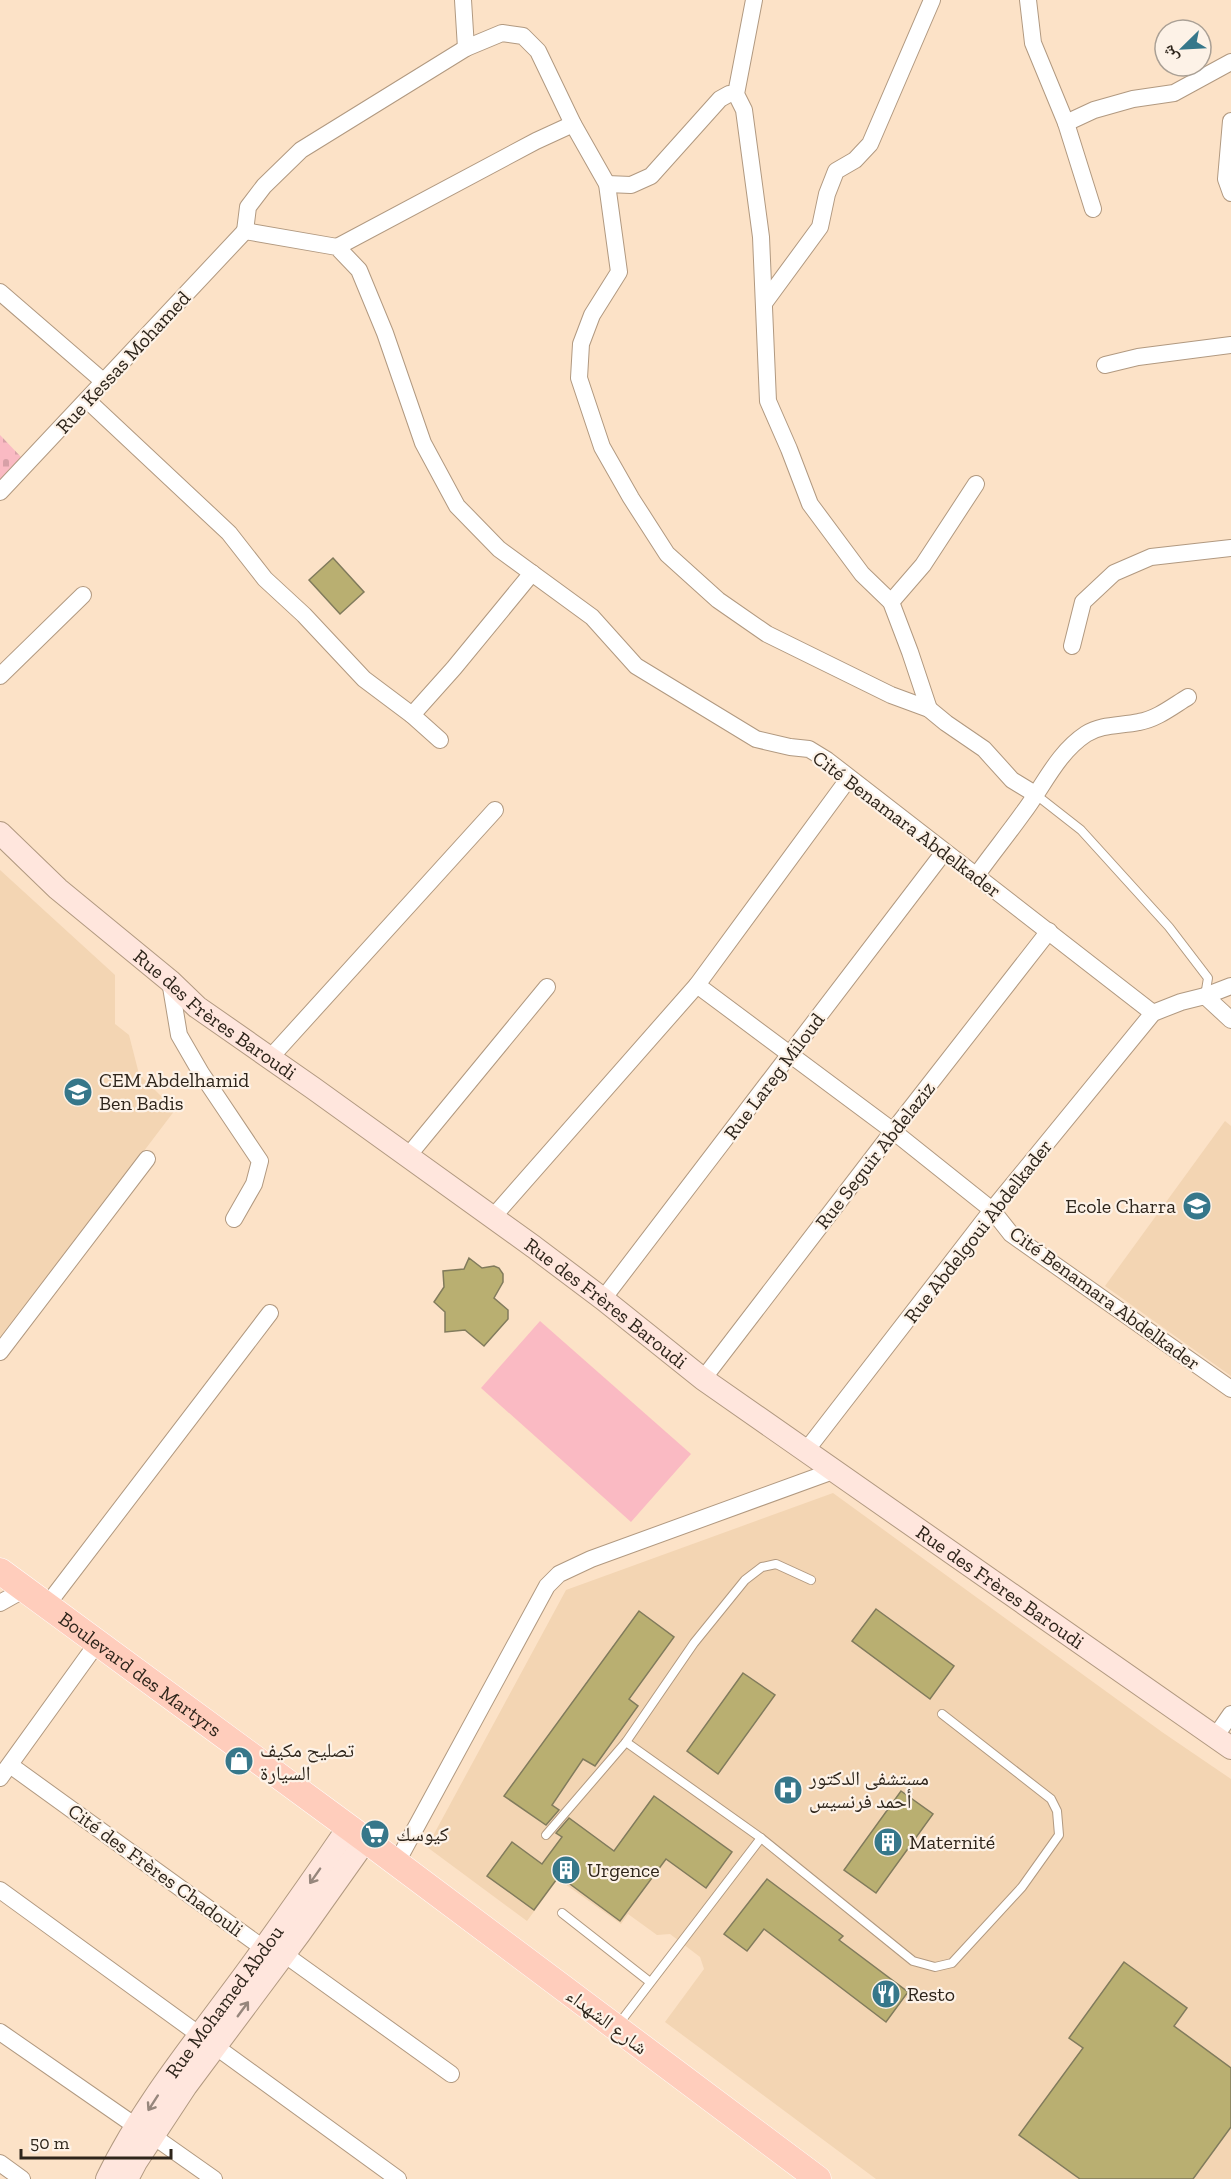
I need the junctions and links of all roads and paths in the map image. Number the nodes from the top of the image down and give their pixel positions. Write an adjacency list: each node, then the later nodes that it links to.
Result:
1 (463, 0): 5 (street)
2 (754, 0): 7 (street)
3 (932, 0): 17 (street)
4 (1028, 0): 9 (street)
5 (466, 48): 10 (street); 14 (street)
6 (1231, 62): 9 (street)
7 (736, 94): 11 (street); 17 (street)
8 (1231, 121): 12 (street)
9 (1066, 123): 13 (street)
10 (573, 124): 11 (street); 15 (street)
11 (607, 184): 31 (street)
12 (1231, 193)
13 (1093, 209)
14 (245, 231): 15 (street); 20 (street, Rue Kessas Mohamed)
15 (337, 247): 25 (street, Cité Benamara Abdelkader)
16 (0, 292): 20 (street)
17 (765, 302): 27 (street)
18 (1231, 345): 19 (street)
19 (1106, 364)
20 (104, 382): 21 (street, Rue Kessas Mohamed)
21 (87, 400): 23 (street, Rue Kessas Mohamed); 32 (street)
22 (976, 484): 27 (street)
23 (0, 492)
24 (1231, 548): 28 (street)
25 (532, 573): 32 (street); 34 (street, Cité Benamara Abdelkader)
26 (83, 595): 29 (street)
27 (891, 602): 31 (street)
28 (1072, 646)
29 (0, 676)
30 (1188, 697): 35 (street)
31 (929, 709): 35 (street)
32 (412, 715): 33 (street)
33 (440, 740)
34 (849, 778): 38 (street, Cité Benamara Abdelkader); 42 (street)
35 (1035, 794): 39 (street); 45 (lane)
36 (495, 810): 49 (street)
37 (0, 832): 41 (street, Rue des Frères Baroudi)
38 (944, 852): 39 (street, Cité Benamara Abdelkader); 48 (street, Rue Lareg Miloud)
39 (976, 876): 40 (street, Cité Benamara Abdelkader)
40 (1049, 931): 46 (street, Cité Benamara Abdelkader); 50 (street, Rue Seguir Abdelaziz)
41 (170, 981): 49 (street, Rue des Frères Baroudi); 55 (street)
42 (697, 985): 48 (street, Cité Benamara Abdelkader); 54 (street)
43 (1231, 986): 45 (street)
44 (547, 987): 51 (street)
45 (1205, 996): 46 (street); 47 (street)
46 (1153, 1012): 53 (street, Rue Abdelgoui Abdelkader)
47 (1231, 1020)
48 (791, 1054): 50 (street, Cité Benamara Abdelkader); 56 (street, Rue Lareg Miloud)
49 (270, 1058): 51 (street, Rue des Frères Baroudi)
50 (893, 1131): 53 (street, Cité Benamara Abdelkader); 59 (street, Rue Seguir Abdelaziz)
51 (408, 1156): 54 (street, Rue des Frères Baroudi)
52 (147, 1160): 58 (street)
53 (992, 1210): 60 (street, Cité Benamara Abdelkader); 61 (street, Rue Abdelgoui Abdelkader)
54 (493, 1217): 56 (street, Rue des Frères Baroudi)
55 (234, 1219)
56 (603, 1299): 59 (street, Rue des Frères Baroudi)
57 (270, 1314): 67 (street)
58 (0, 1352)
59 (703, 1379): 61 (street, Rue des Frères Baroudi)
60 (1231, 1389)
61 (805, 1452): 62 (street, Rue des Frères Baroudi)
62 (833, 1471): 72 (street, Rue des Frères Baroudi); 77 (street)
63 (0, 1570): 65 (main road, Boulevard des Martyrs)
64 (811, 1580): 71 (lane)
65 (25, 1588): 66 (street); 67 (main road, Boulevard des Martyrs)
66 (0, 1603)
67 (47, 1605): 68 (main road, Boulevard des Martyrs)
68 (98, 1642): 73 (street, Cité des Frères Chadouli); 74 (main road, Boulevard des Martyrs)
69 (942, 1713): 76 (lane)
70 (1231, 1714): 72 (street)
71 (626, 1742): 75 (lane); 76 (lane)
72 (1223, 1742)
73 (5, 1772): 80 (street, Cité des Frères Chadouli)
74 (357, 1834): 77 (main road, Boulevard des Martyrs); 80 (street, Rue Mohamed Abdou)
75 (546, 1835)
76 (761, 1838): 81 (lane)
77 (396, 1864): 82 (main road, شارع الشهداء)
78 (0, 1890): 84 (street)
79 (562, 1913): 81 (lane)
80 (274, 1951): 84 (street, Rue Mohamed Abdou); 85 (street, Cité des Frères Chadouli)
81 (650, 1982): 82 (lane)
82 (616, 2028): 93 (main road, شارع الشهداء)
83 (0, 2032): 86 (street)
84 (208, 2040): 86 (street, Rue Mohamed Abdou); 92 (street)
85 (451, 2074)
86 (145, 2131): 89 (street, Rue Mohamed Abdou); 90 (street, Rue Mohamed Abdou); 91 (street)
87 (0, 2163): 88 (street)
88 (22, 2179)
89 (107, 2179)
90 (127, 2179)
91 (214, 2179)
92 (398, 2179)
93 (818, 2179)

